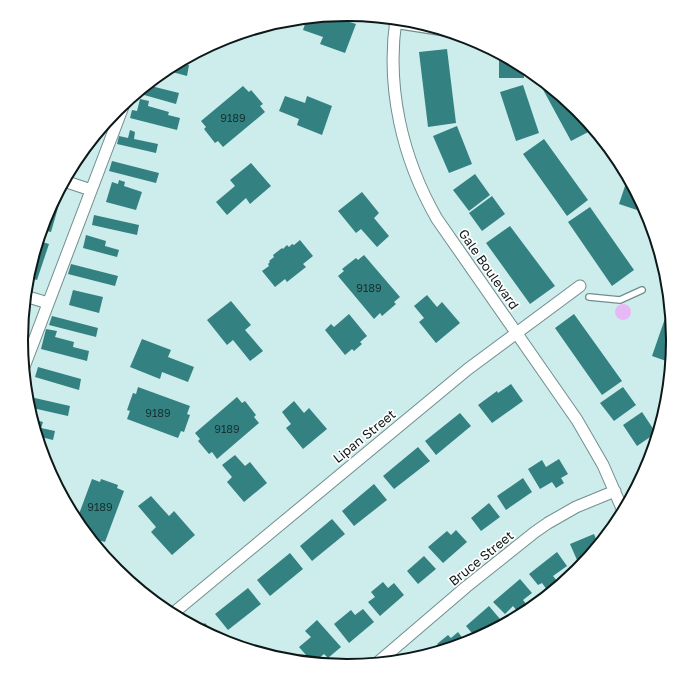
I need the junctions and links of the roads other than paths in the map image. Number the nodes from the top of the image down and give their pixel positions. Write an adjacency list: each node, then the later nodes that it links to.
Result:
1 (395, 25): 10 (street, Gale Boulevard)
2 (118, 119): 4 (street)
3 (70, 183): 4 (street)
4 (91, 190): 9 (street)
5 (580, 286): 10 (street, Lipan Street)
6 (642, 290): 7 (lane)
7 (589, 297)
8 (31, 298): 9 (street)
9 (48, 304): 11 (street)
10 (517, 332): 12 (street, Gale Boulevard); 14 (street, Lipan Street)
11 (29, 355)
12 (615, 490): 13 (street, Gale Boulevard); 15 (street, Bruce Street)
13 (621, 505)
14 (176, 610)
15 (384, 658)

